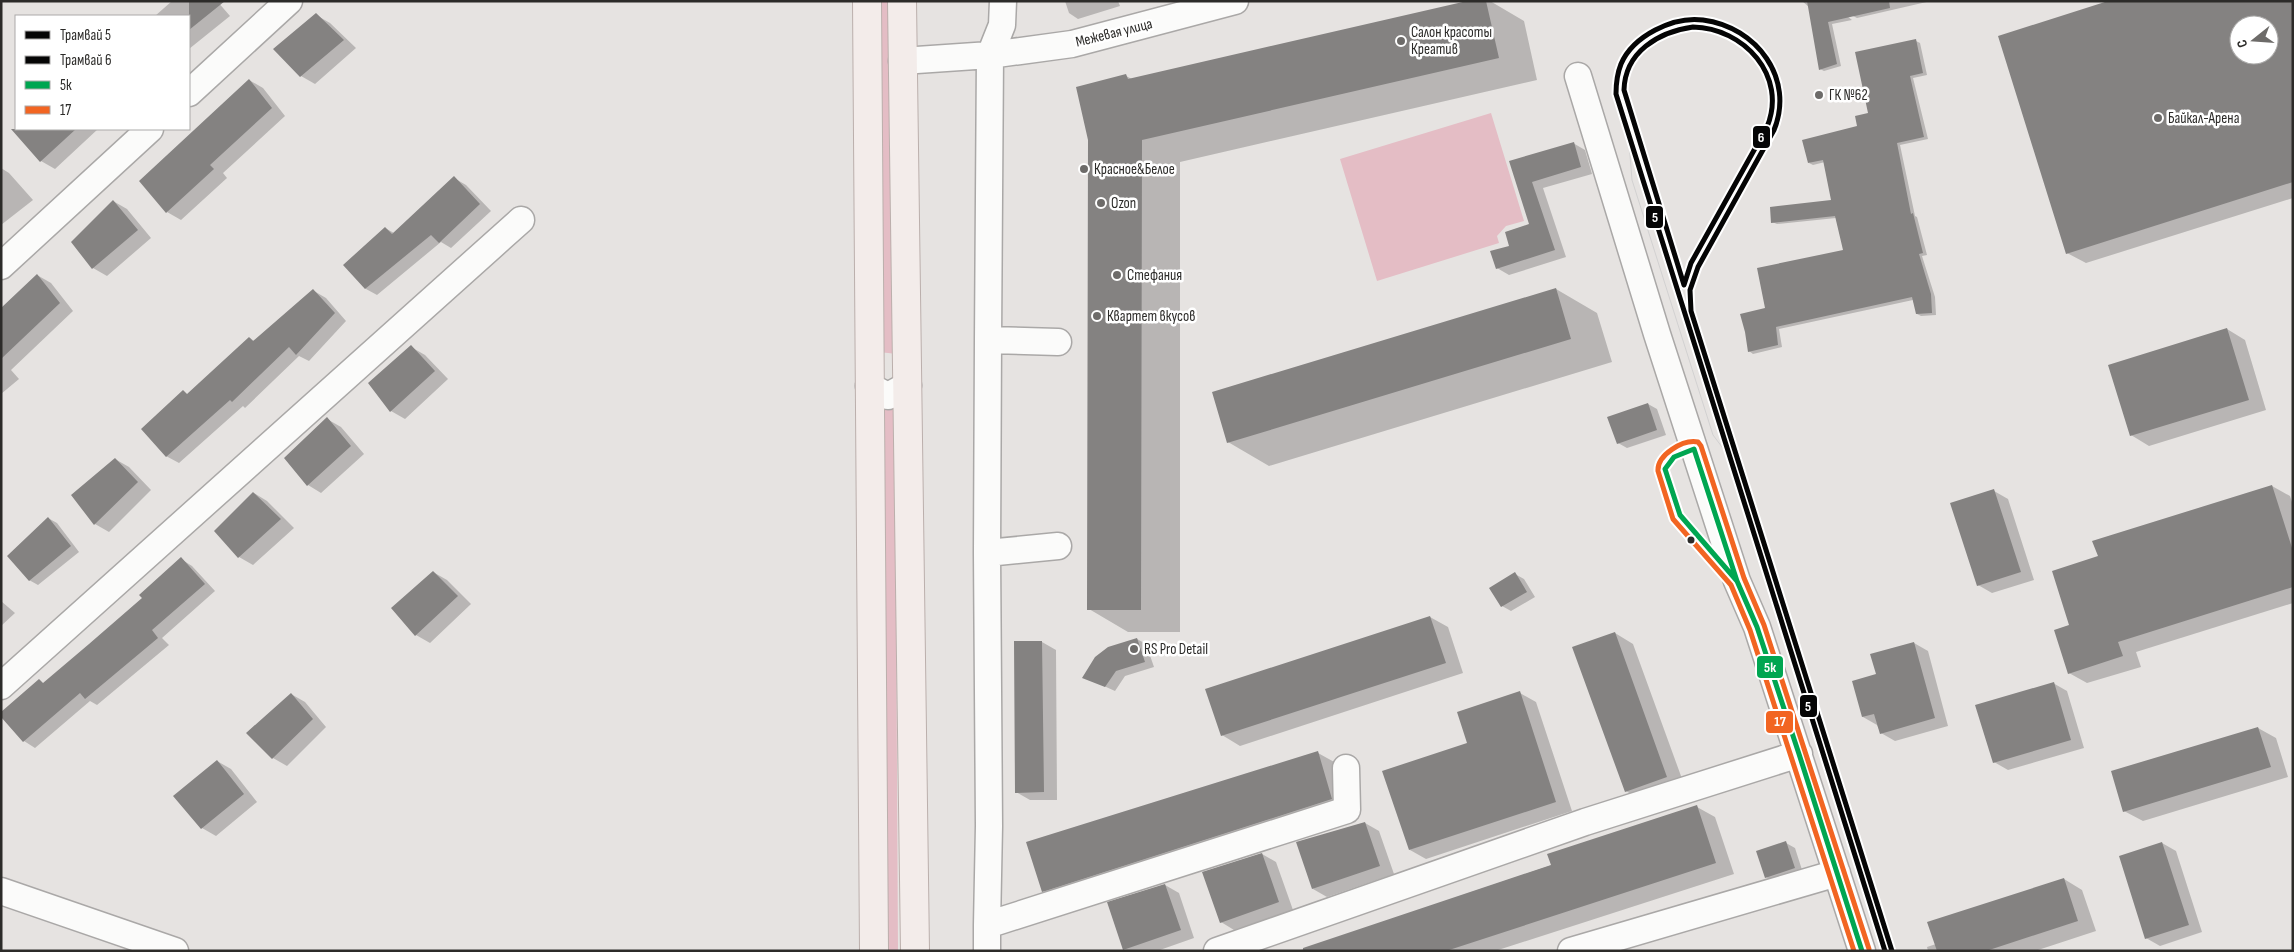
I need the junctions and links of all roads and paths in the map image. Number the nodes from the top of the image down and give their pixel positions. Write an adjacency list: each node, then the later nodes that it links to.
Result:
1 (289, 1): 9 (street)
2 (867, 1): 16 (main road)
3 (902, 1): 7 (main road)
4 (1003, 1): 6 (street)
5 (1235, 1): 6 (street, Межевая улица)
6 (990, 55): 7 (street, Межевая улица); 13 (street)
7 (902, 61): 15 (main road)
8 (1578, 76): 20 (street)
9 (190, 93)
10 (149, 130): 12 (street)
11 (521, 220): 19 (street)
12 (1, 266)
13 (988, 340): 14 (street); 18 (street)
14 (1058, 342)
15 (908, 385): 16 (street); 27 (main road)
16 (869, 386): 26 (main road)
17 (1058, 546): 18 (street)
18 (986, 552): 24 (street)
19 (1, 686)
20 (1799, 754): 22 (street); 29 (street)
21 (1346, 768): 24 (street)
22 (1837, 873): 30 (street); 31 (street)
23 (1, 891): 25 (street)
24 (988, 925): 28 (street)
25 (175, 951)
26 (874, 951)
27 (915, 951)
28 (987, 951)
29 (1217, 951)
30 (1572, 951)
31 (1862, 951)

